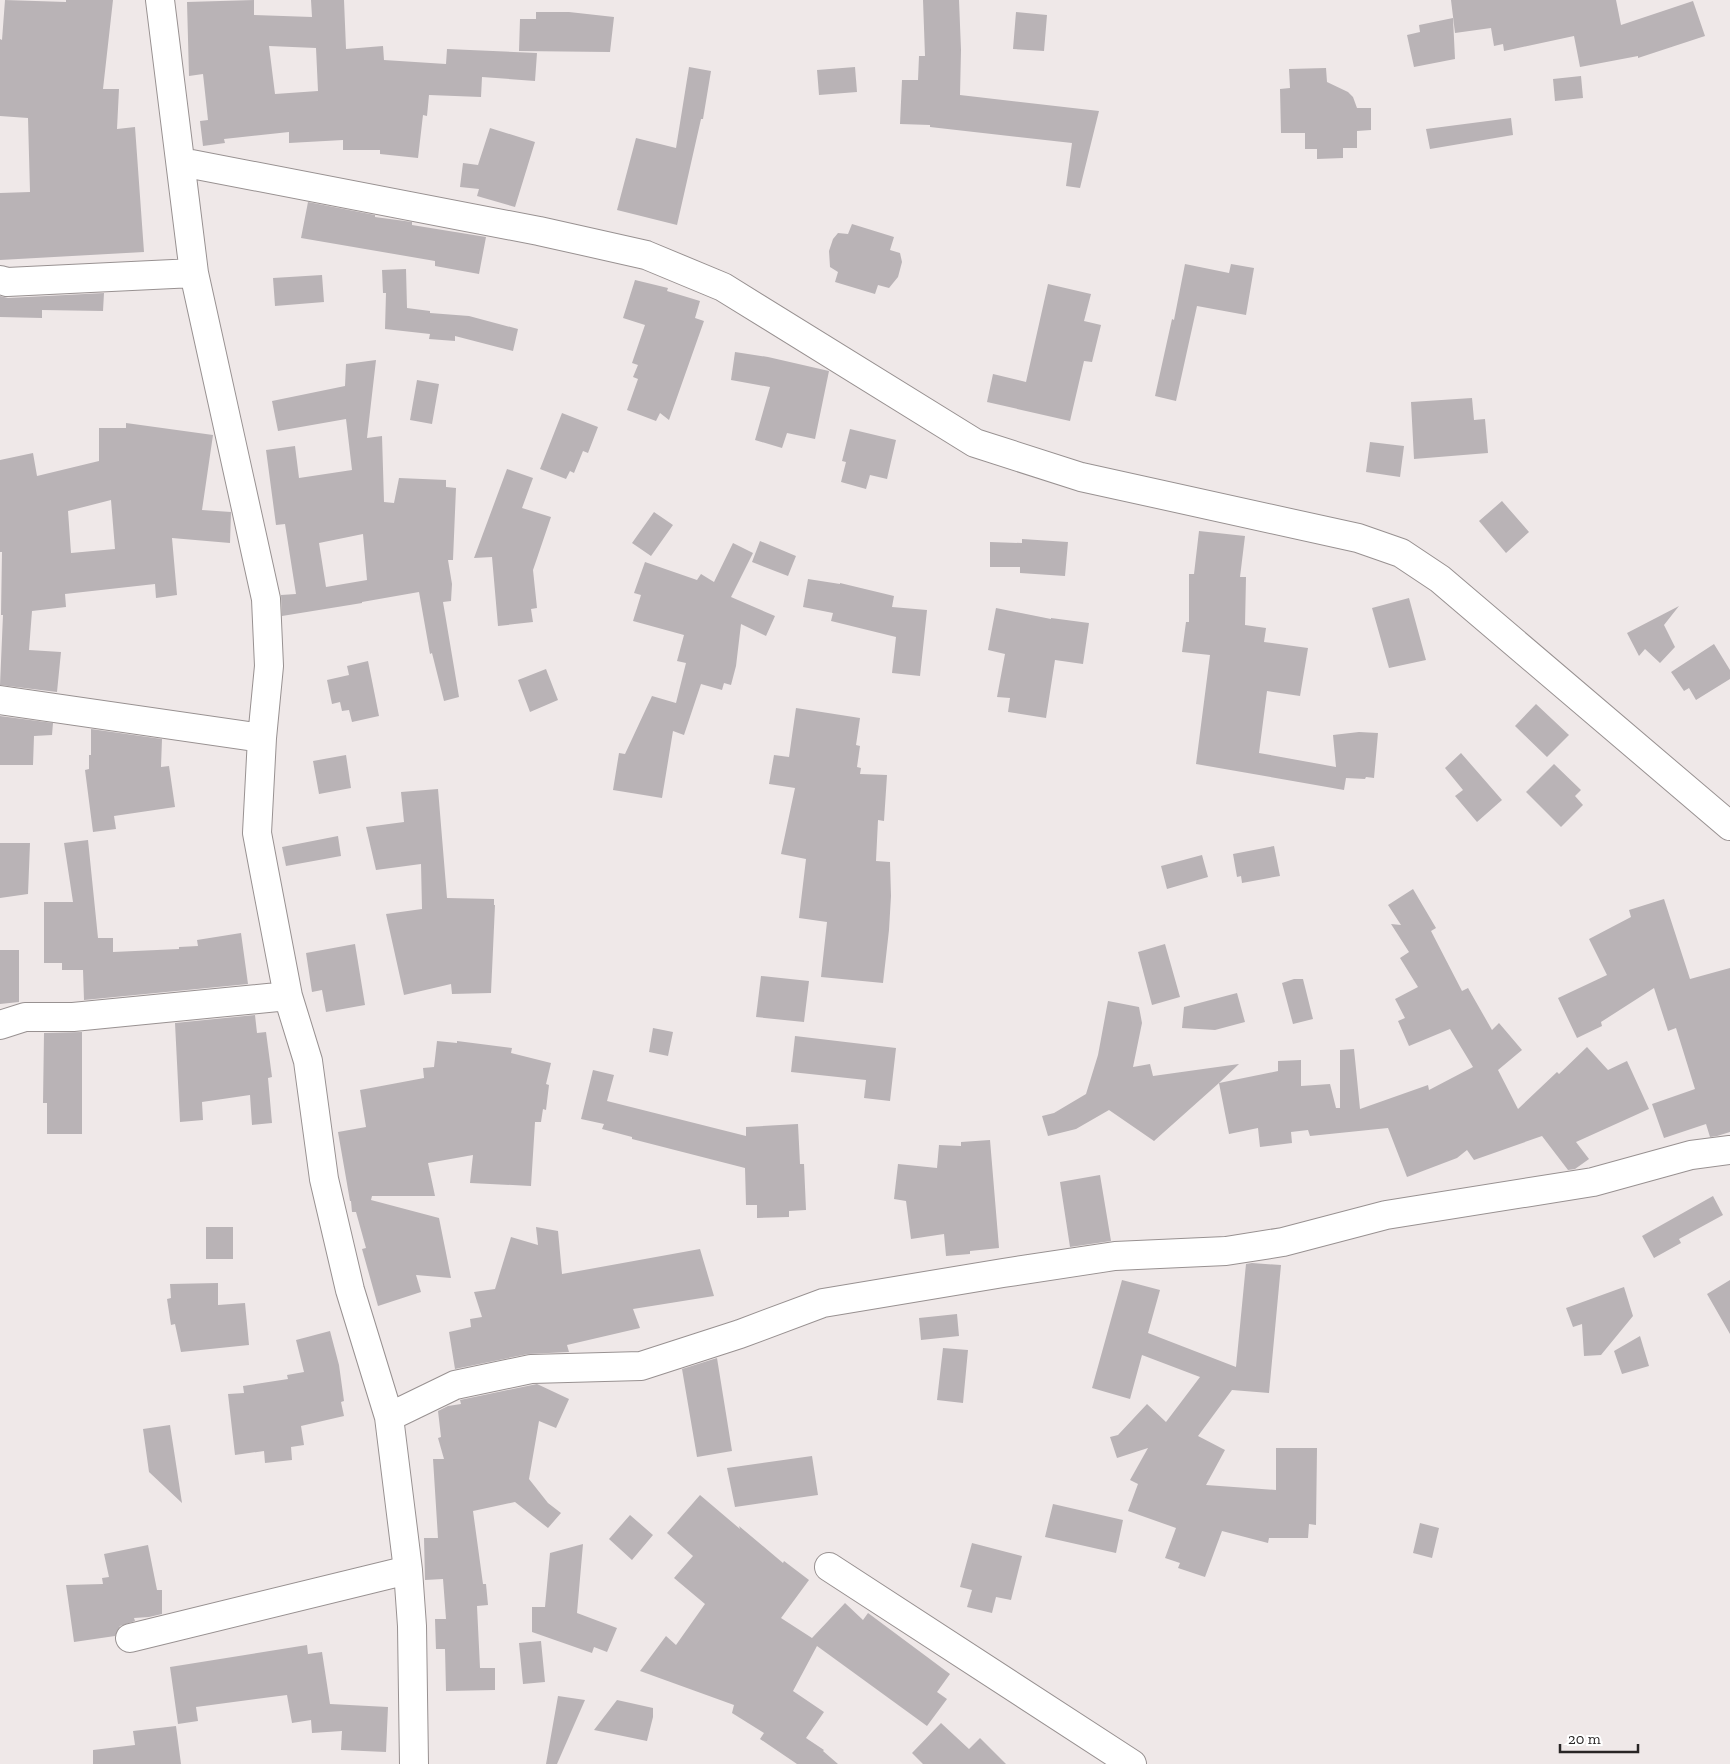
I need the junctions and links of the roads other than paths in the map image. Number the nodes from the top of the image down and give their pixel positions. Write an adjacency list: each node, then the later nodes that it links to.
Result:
1 (160, 0): 2 (street)
2 (181, 162): 3 (street); 7 (street)
3 (194, 273): 4 (street); 6 (street)
4 (0, 280)
5 (0, 700): 6 (street)
6 (262, 738): 8 (street)
7 (1730, 826)
8 (288, 996): 9 (street); 11 (street)
9 (0, 1025)
10 (1730, 1150): 11 (street)
11 (389, 1417): 13 (street)
12 (829, 1567): 16 (street)
13 (408, 1570): 14 (street); 15 (street)
14 (130, 1638)
15 (414, 1764)
16 (1132, 1764)

